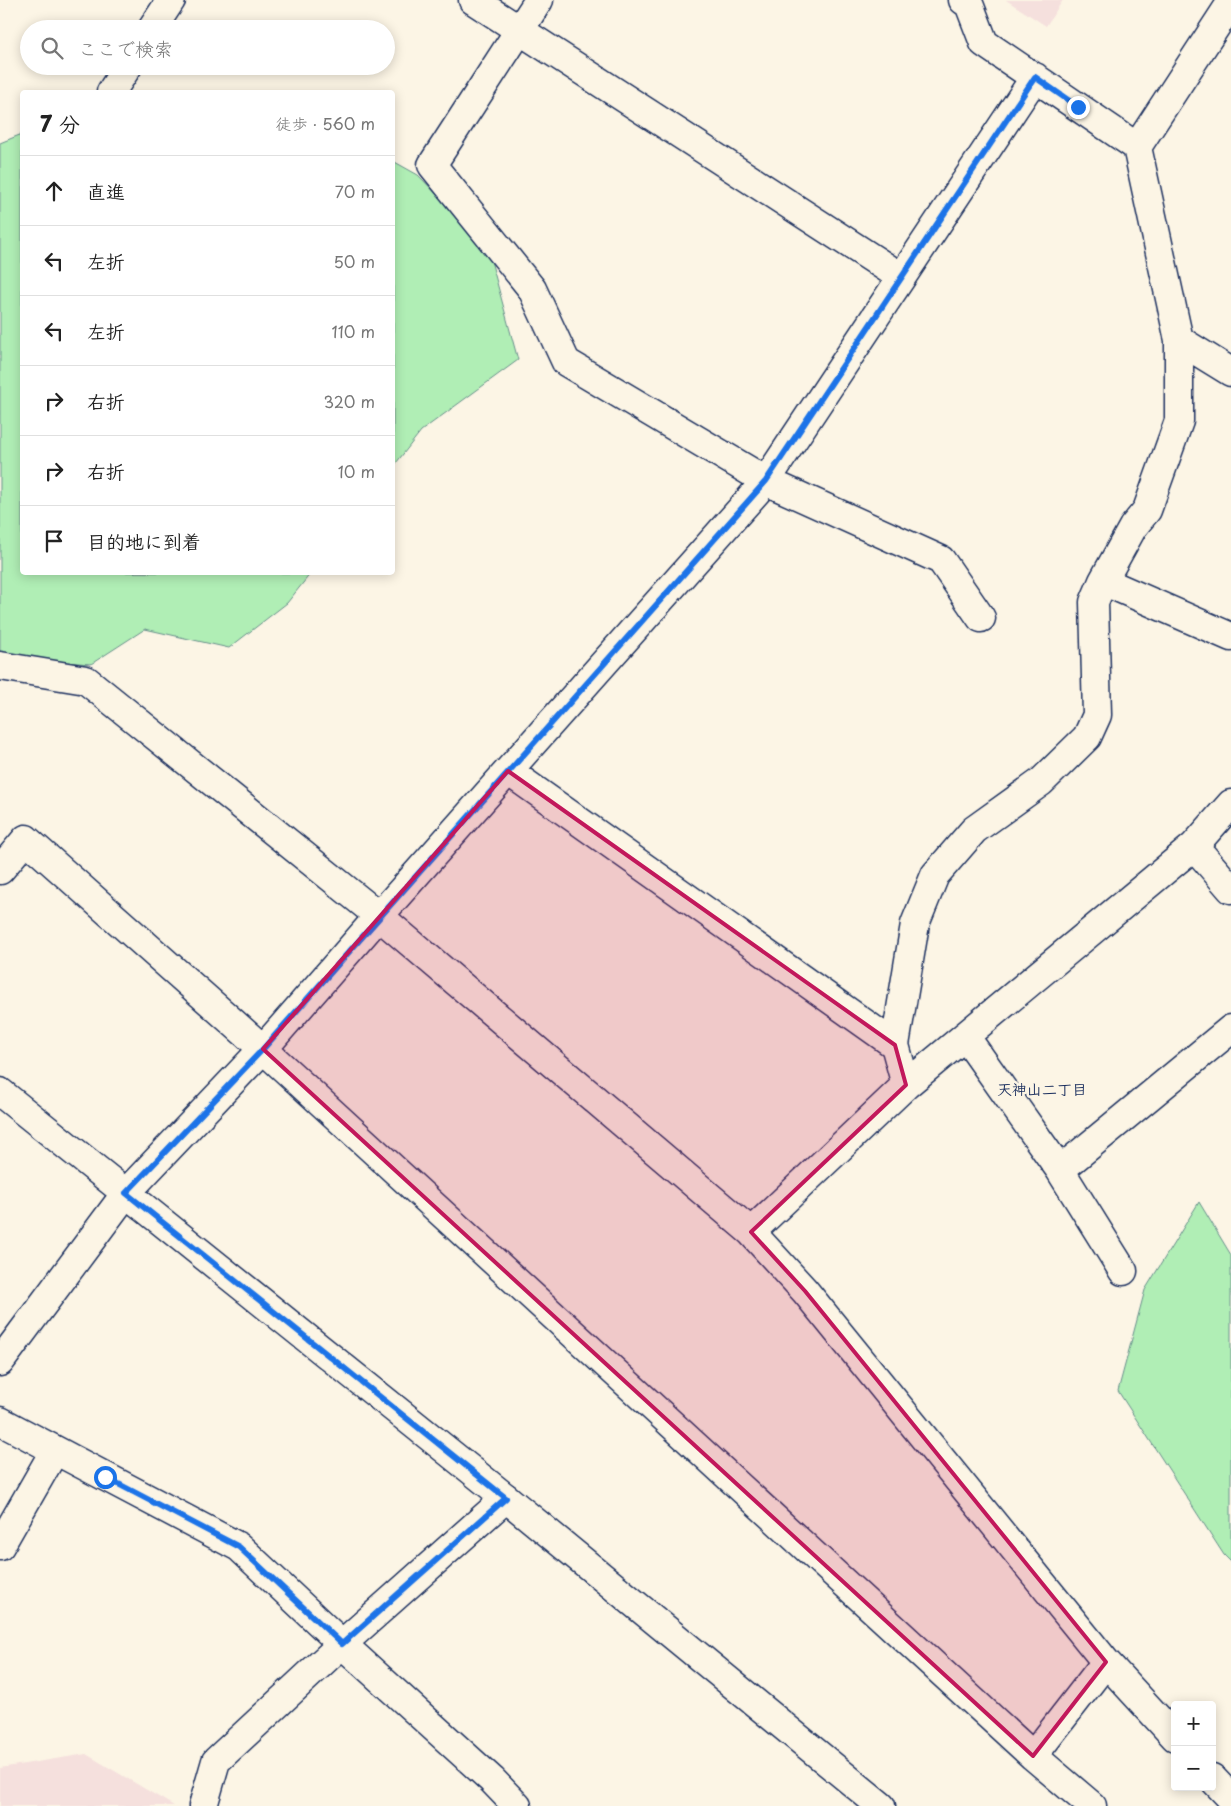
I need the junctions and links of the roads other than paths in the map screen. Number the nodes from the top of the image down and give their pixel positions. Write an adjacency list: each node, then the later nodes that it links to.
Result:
1 (171, 0): 6 (street)
2 (473, 0): 7 (street)
3 (539, 0): 7 (street)
4 (963, 0): 9 (street)
5 (1231, 3): 11 (street)
6 (158, 20)
7 (519, 30): 12 (street); 15 (street)
8 (122, 75): 10 (street)
9 (1035, 77): 11 (street); 12 (street)
10 (112, 90)
11 (1136, 147): 13 (street)
12 (901, 277): 15 (street)
13 (1179, 340): 14 (street); 16 (street)
14 (1231, 372)
15 (766, 481): 17 (street); 20 (street)
16 (1103, 580): 18 (street); 28 (street)
17 (981, 618)
18 (1231, 637)
19 (0, 666): 25 (street)
20 (508, 771): 25 (street); 28 (street)
21 (1231, 804): 22 (street)
22 (1194, 846): 24 (street); 27 (street)
23 (0, 870): 29 (street)
24 (1231, 889)
25 (380, 916): 29 (street); 34 (street)
26 (1231, 1029): 32 (street)
27 (965, 1036): 30 (street); 32 (street)
28 (895, 1045): 30 (street)
29 (263, 1049): 33 (street); 44 (street)
30 (906, 1085): 34 (street)
31 (0, 1092): 33 (street)
32 (1060, 1170): 35 (street)
33 (126, 1193): 36 (street); 39 (street)
34 (751, 1232): 42 (street)
35 (1123, 1271)
36 (0, 1362)
37 (0, 1421): 38 (street)
38 (55, 1450): 40 (street); 41 (street)
39 (506, 1498): 41 (street); 49 (street)
40 (0, 1546)
41 (342, 1644): 47 (street); 48 (street)
42 (1106, 1662): 43 (street); 44 (street)
43 (1171, 1733)
44 (1033, 1756): 50 (street)
45 (1216, 1782): 46 (street)
46 (1231, 1798)
47 (203, 1806)
48 (518, 1806)
49 (882, 1806)
50 (1092, 1806)

